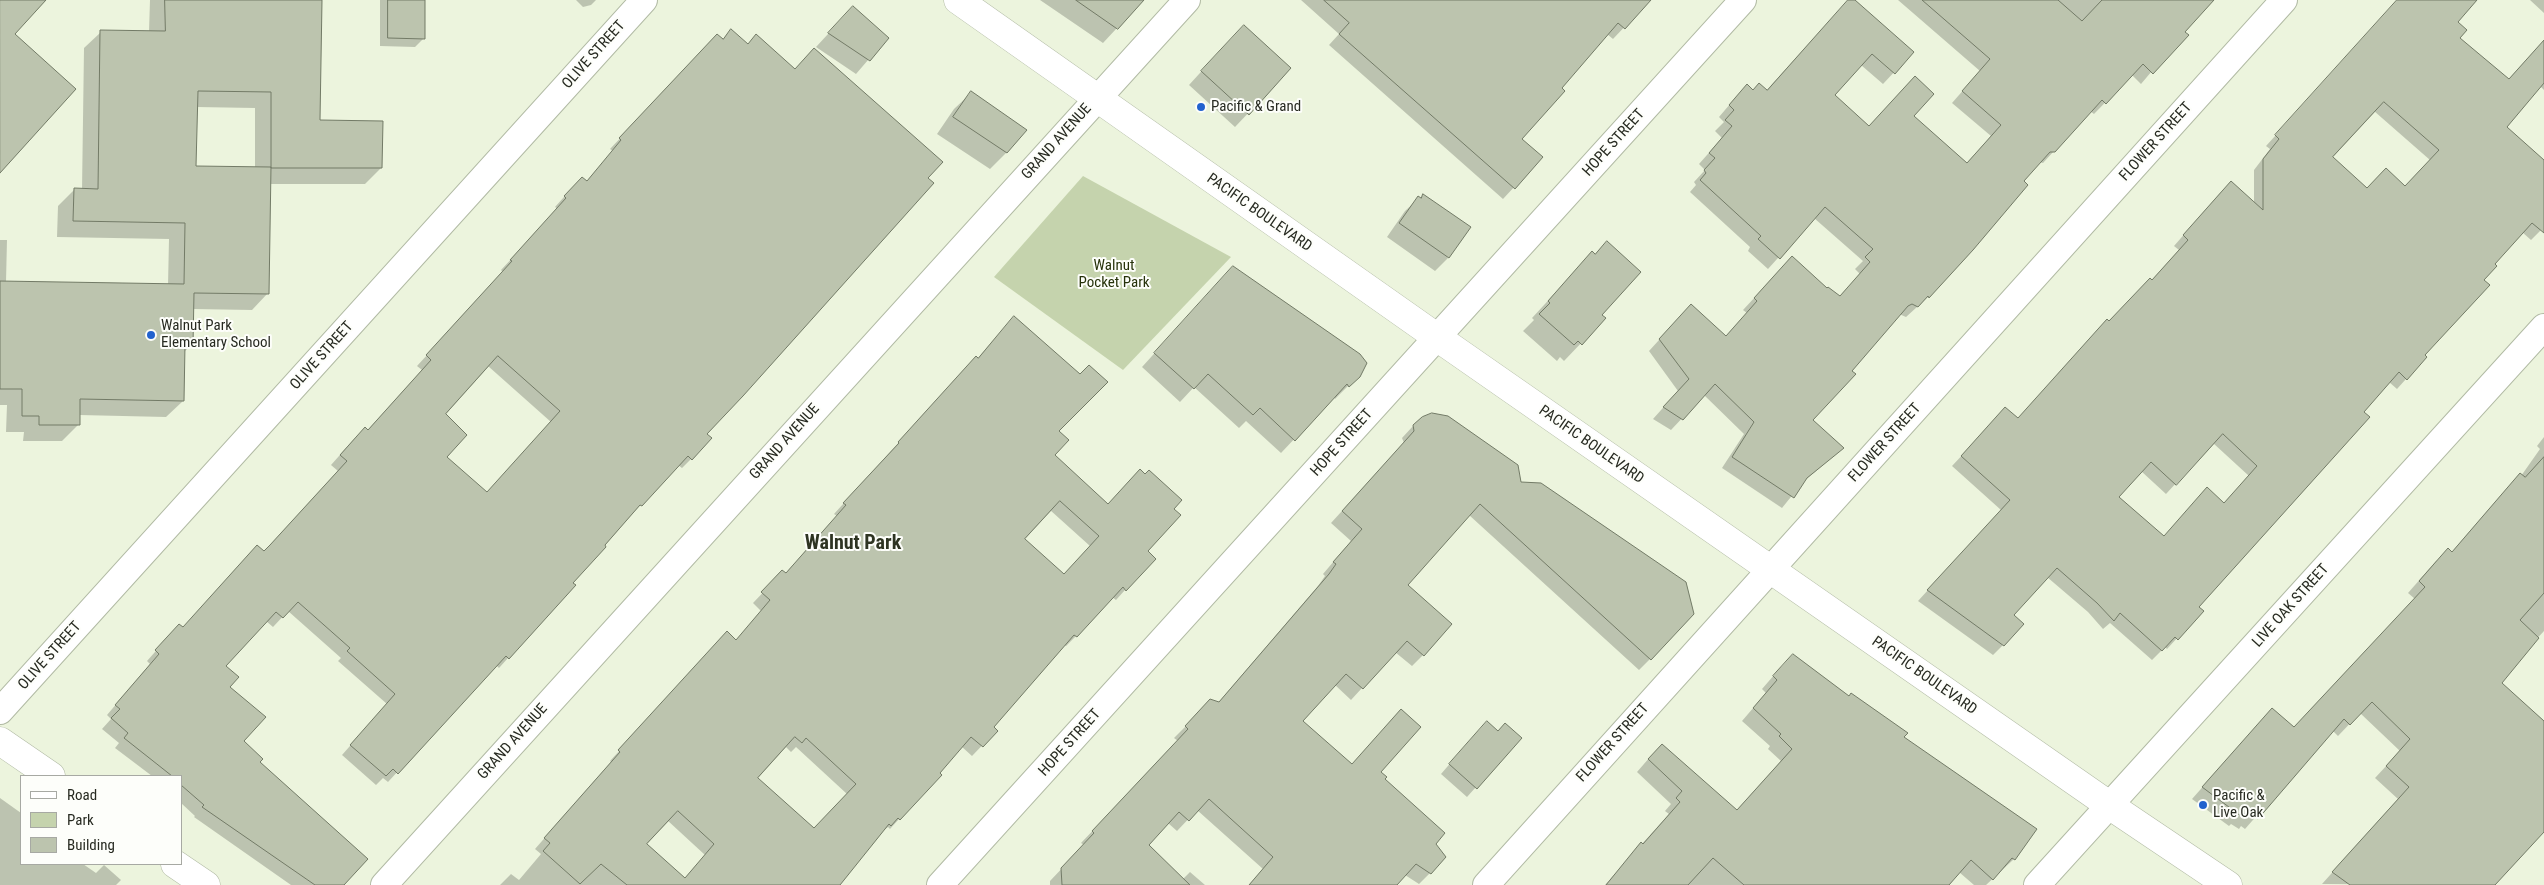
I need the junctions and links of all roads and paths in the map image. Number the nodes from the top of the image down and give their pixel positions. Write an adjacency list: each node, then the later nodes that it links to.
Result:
1 (644, 0): 10 (street, OLIVE STREET)
2 (958, 0): 6 (main road, PACIFIC BOULEVARD)
3 (1187, 0): 6 (street, GRAND AVENUE)
4 (1743, 0): 8 (street, HOPE STREET)
5 (2284, 0): 9 (street, FLOWER STREET)
6 (1097, 98): 8 (main road, PACIFIC BOULEVARD); 16 (street, GRAND AVENUE)
7 (2544, 327): 13 (street, LIVE OAK STREET)
8 (1438, 338): 9 (main road, PACIFIC BOULEVARD); 17 (street, HOPE STREET)
9 (1771, 570): 13 (main road, PACIFIC BOULEVARD); 18 (street, FLOWER STREET)
10 (0, 711)
11 (0, 741): 12 (main road)
12 (50, 775)
13 (2109, 805): 19 (street, LIVE OAK STREET); 20 (main road, PACIFIC BOULEVARD)
14 (176, 865): 15 (main road)
15 (206, 885)
16 (384, 885)
17 (940, 885)
18 (1486, 885)
19 (2038, 885)
20 (2228, 885)

